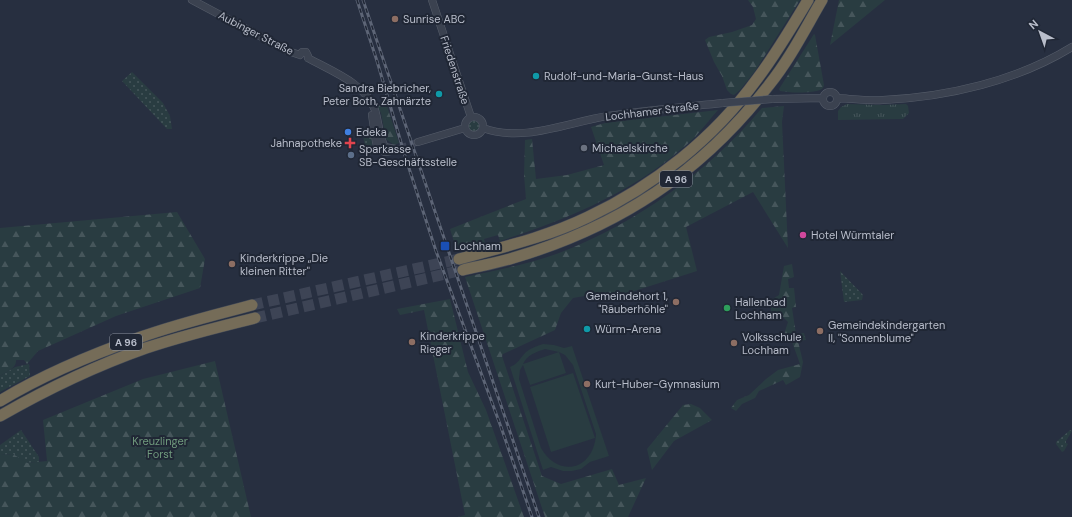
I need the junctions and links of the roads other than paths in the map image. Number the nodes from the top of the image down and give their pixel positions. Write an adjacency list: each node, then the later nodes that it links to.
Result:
1 (192, 0): 12 (street, Aubinger Straße)
2 (432, 0): 8 (street, Friedenstraße)
3 (808, 0): 13 (highway, A 96)
4 (822, 0): 14 (highway, A 96)
5 (1072, 47): 7 (street)
6 (823, 98): 7 (street); 7 (street); 10 (street, Lochhamer Straße, bridge)
7 (838, 98)
8 (471, 117): 9 (street); 10 (street, Lochhamer Straße)
9 (465, 128): 10 (street, Lochhamer Straße); 11 (street)
10 (483, 128)
11 (418, 142)
12 (398, 148)
13 (459, 259)
14 (463, 270)
15 (252, 306): 17 (highway, A 96)
16 (255, 318): 18 (highway, A 96)
17 (0, 401)
18 (0, 416)

